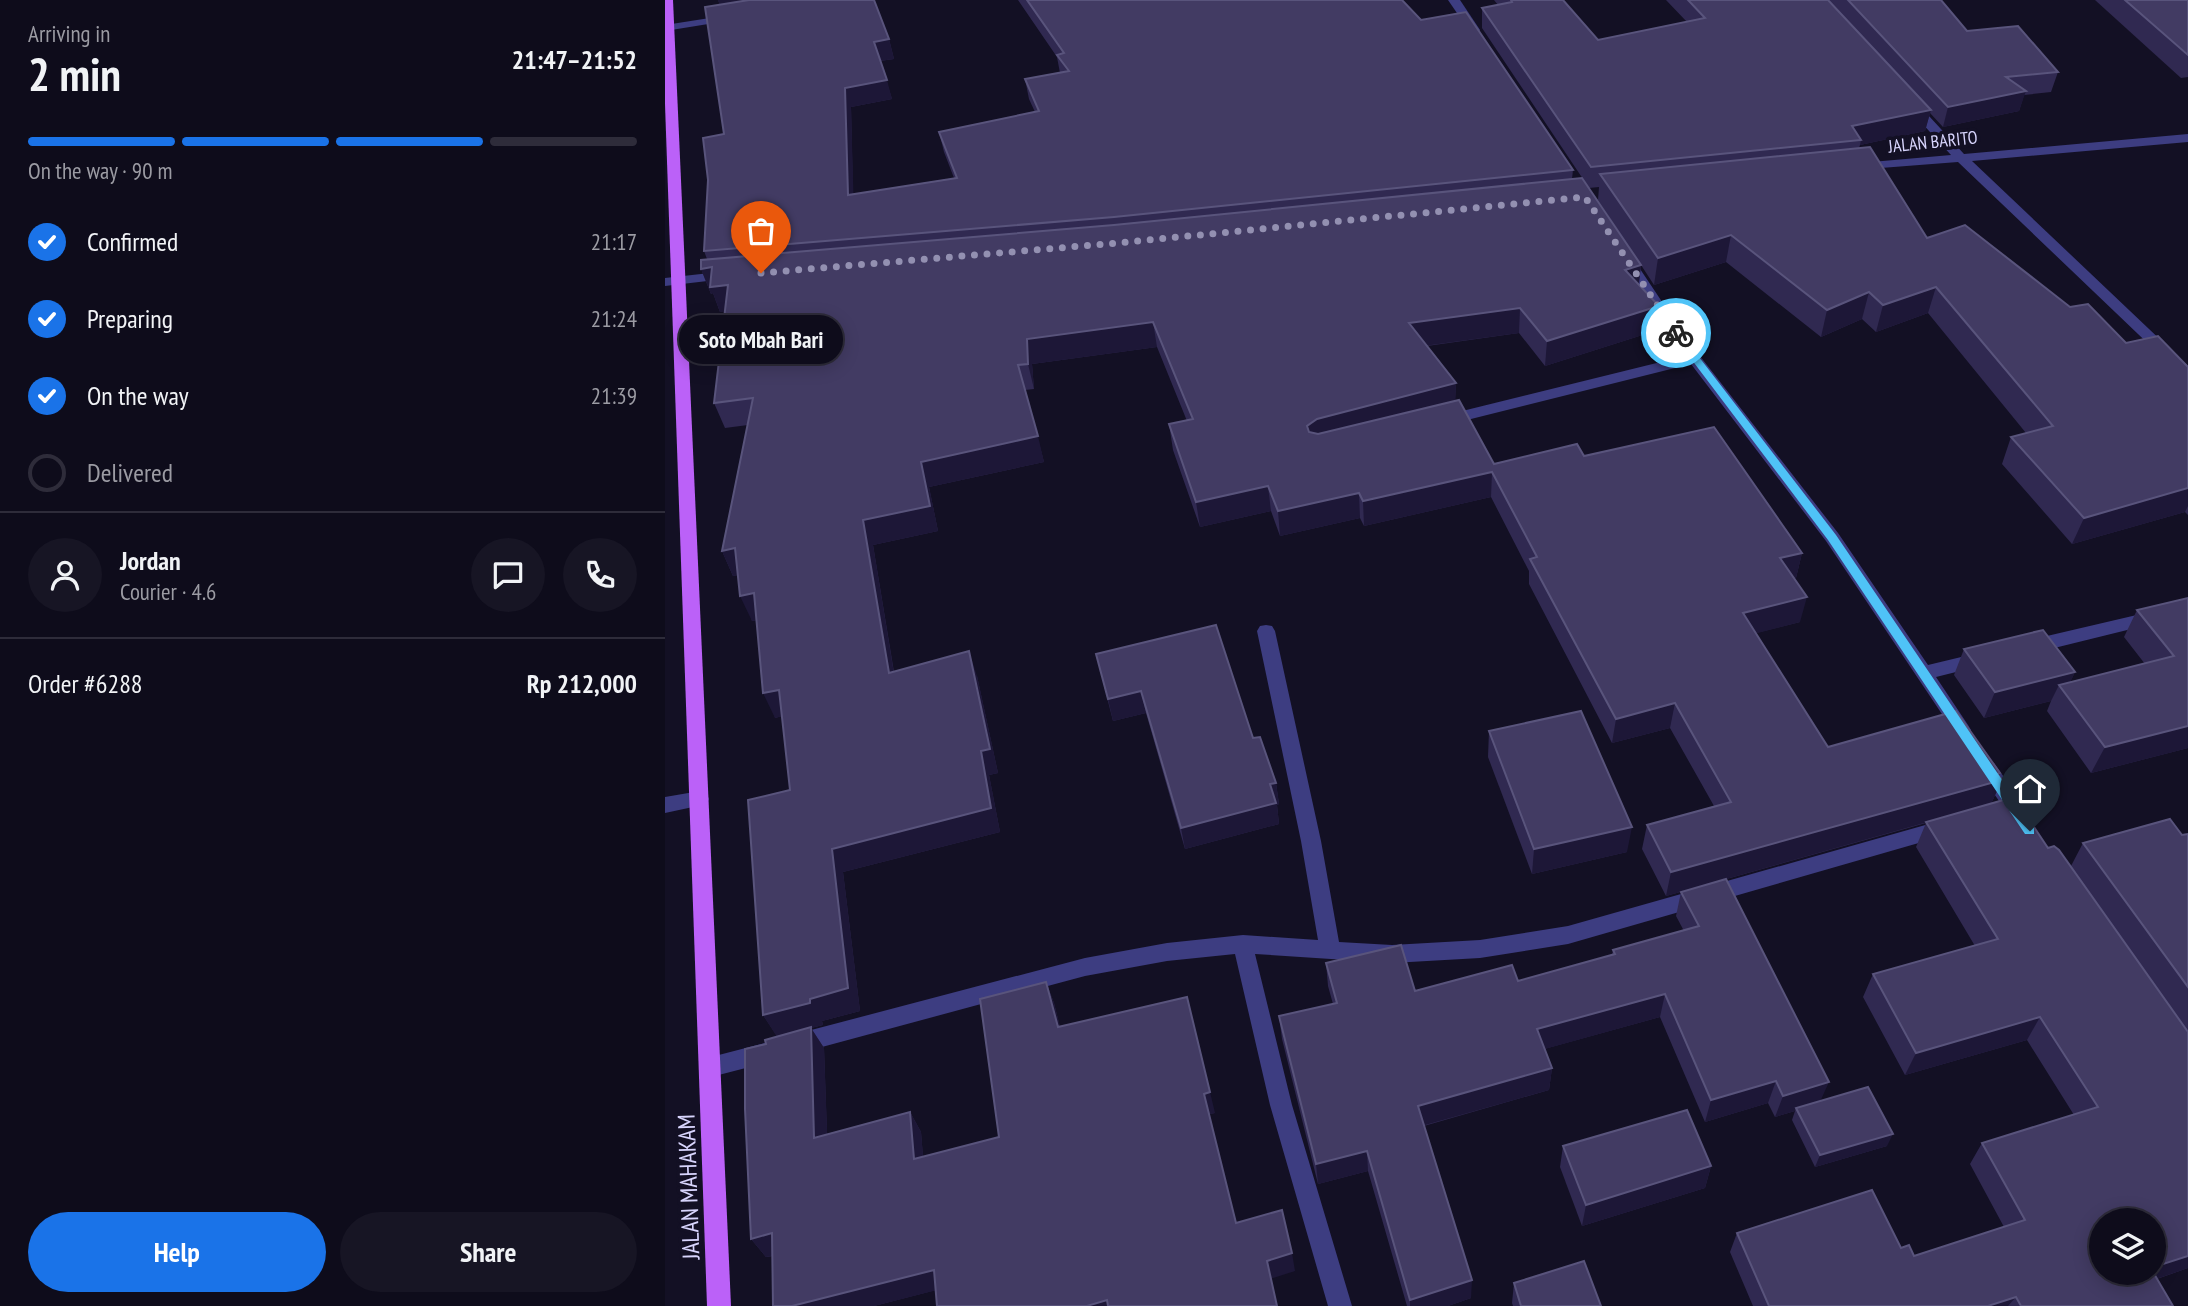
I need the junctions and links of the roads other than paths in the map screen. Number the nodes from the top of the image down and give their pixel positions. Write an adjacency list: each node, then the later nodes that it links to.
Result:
1 (667, 0): 4 (main road, JALAN MAHAKAM)
2 (1454, 0): 5 (street)
3 (745, 15): 4 (street)
4 (667, 28): 12 (main road, JALAN MAHAKAM)
5 (1485, 46)
6 (1906, 98): 8 (street)
7 (2188, 138): 8 (street, JALAN BARITO)
8 (1960, 156): 9 (street, JALAN BARITO); 14 (street)
9 (1849, 169)
10 (1615, 242): 13 (street)
11 (748, 274): 12 (street)
12 (672, 281): 19 (main road, JALAN MAHAKAM)
13 (1694, 358): 15 (street); 18 (street)
14 (2188, 374)
15 (1426, 425)
16 (2188, 608): 18 (street)
17 (1265, 631): 26 (street)
18 (1924, 673): 21 (street)
19 (699, 799): 20 (street); 27 (main road, JALAN MAHAKAM)
20 (665, 805)
21 (2014, 808): 22 (street); 24 (street)
22 (1988, 816)
23 (1962, 823): 26 (street)
24 (2030, 831)
25 (1243, 944): 26 (street); 27 (street); 29 (street)
26 (1331, 950)
27 (711, 1067): 28 (main road, JALAN MAHAKAM)
28 (719, 1306)
29 (1341, 1306)

